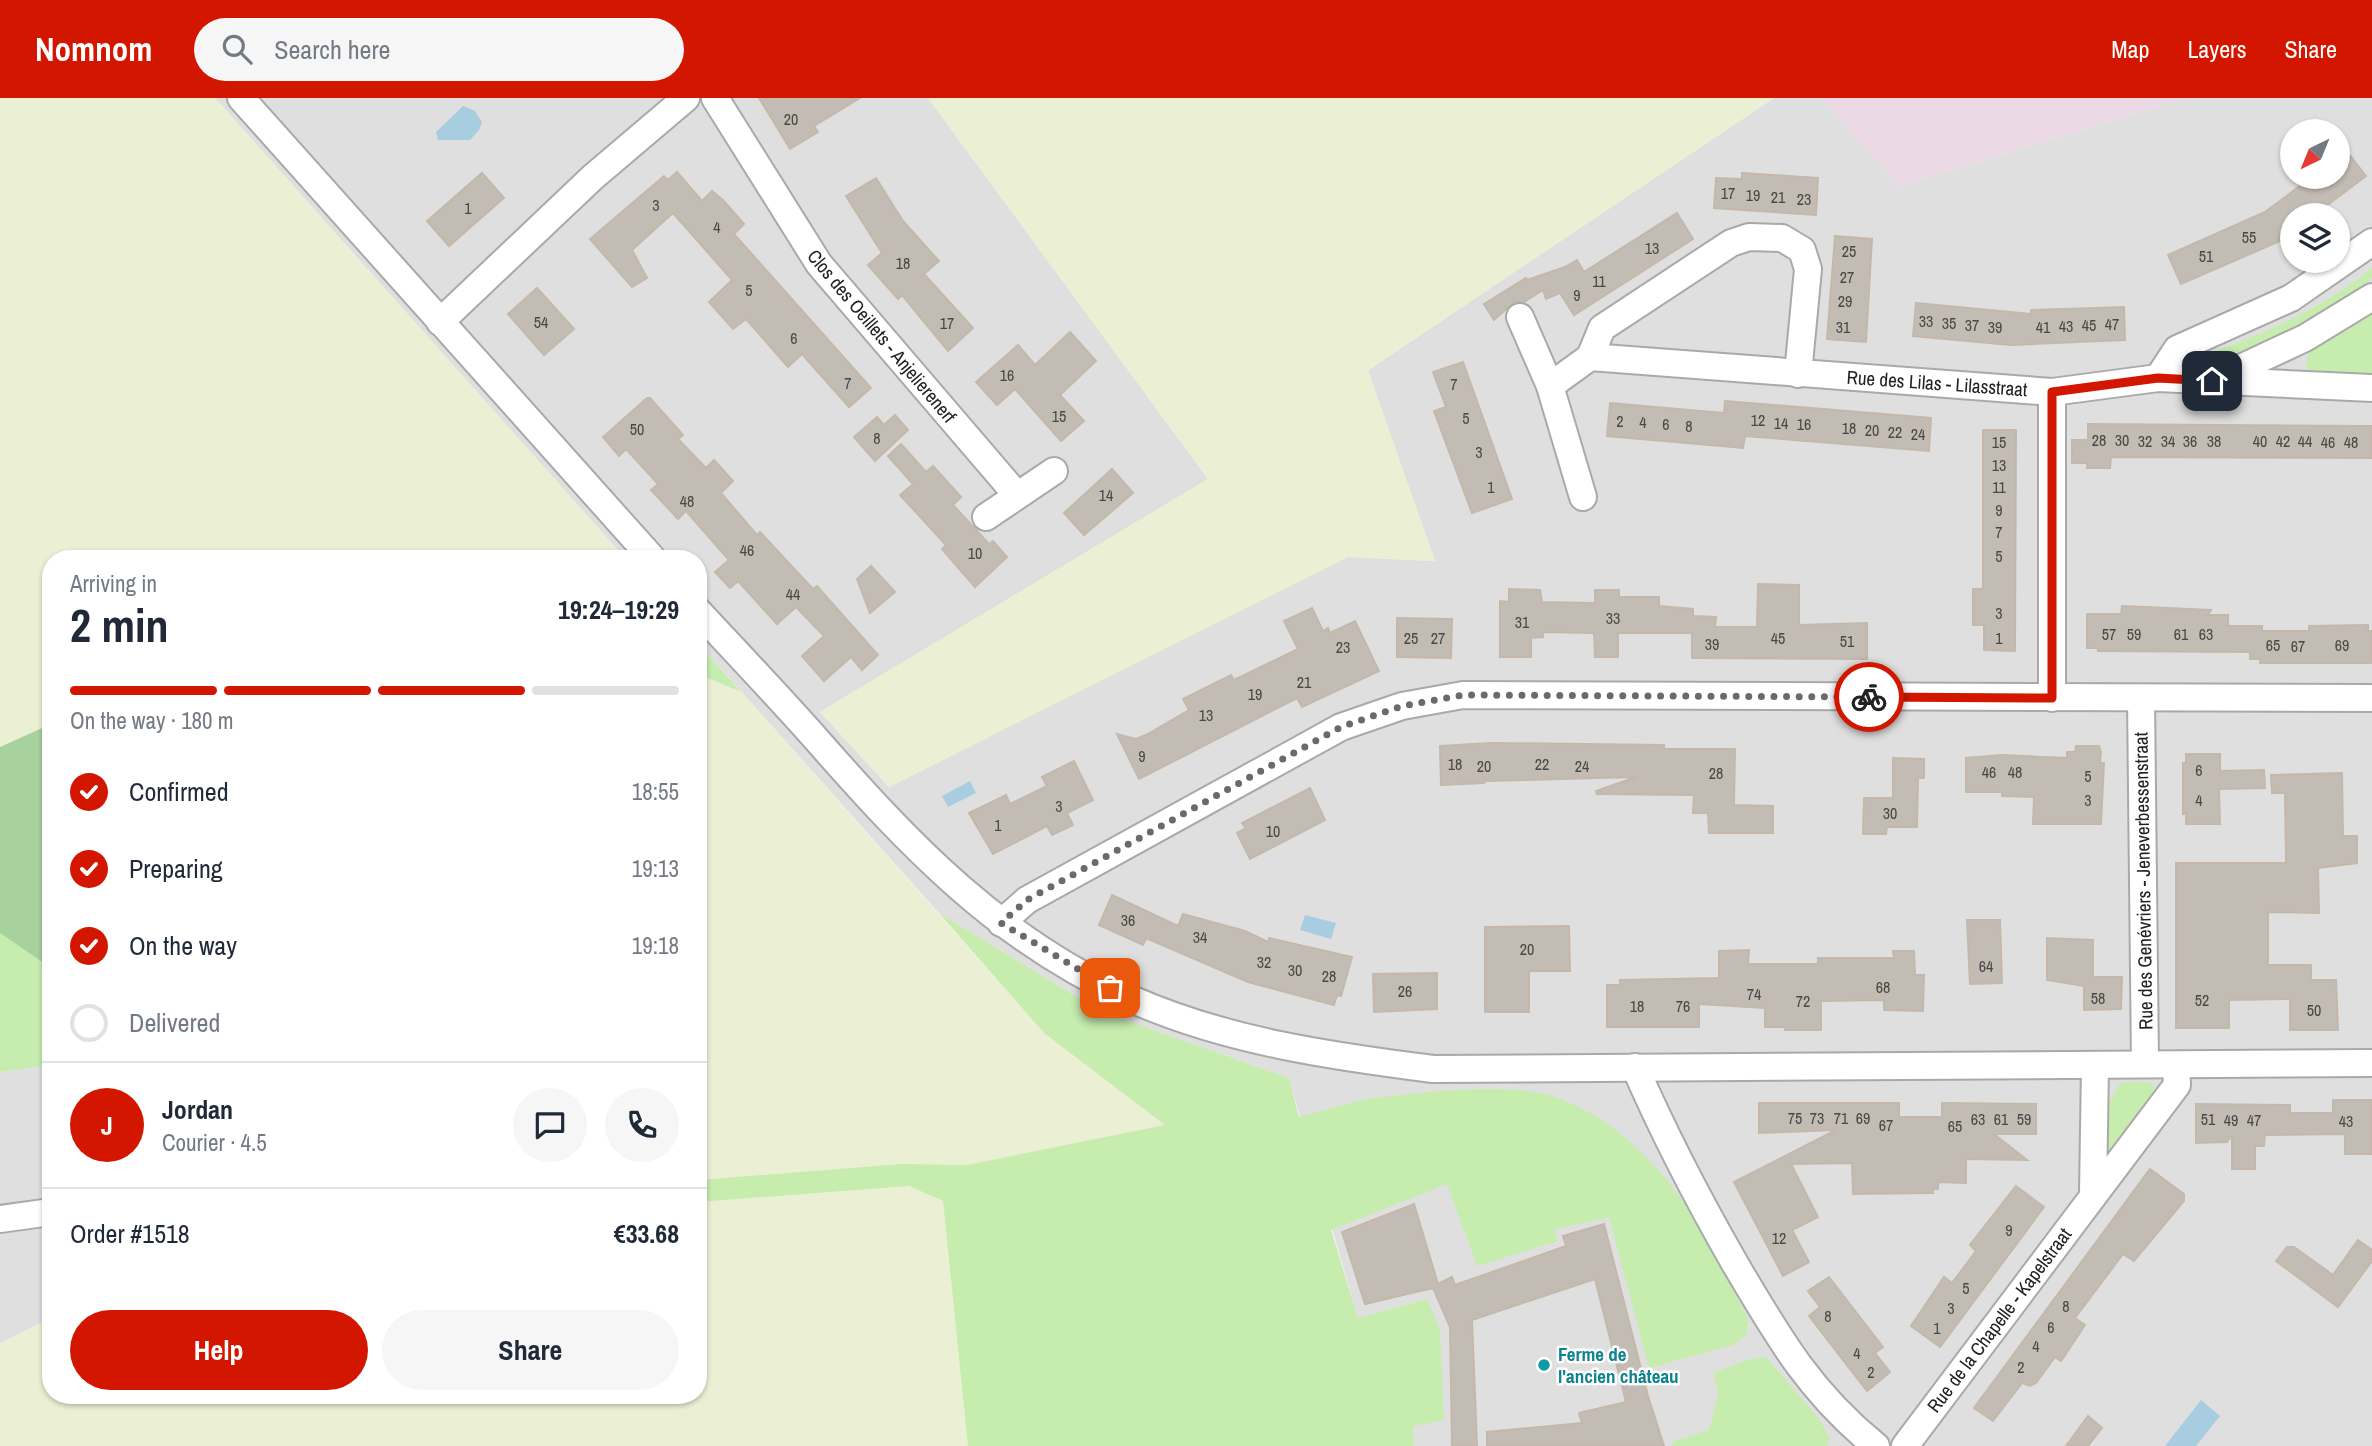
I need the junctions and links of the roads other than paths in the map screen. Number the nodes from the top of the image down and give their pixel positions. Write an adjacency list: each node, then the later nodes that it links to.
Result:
1 (241, 98): 7 (street)
2 (687, 98): 7 (street)
3 (715, 98): 16 (street, Clos des Oeillets - Anjelierenerf)
4 (2370, 243): 10 (street)
5 (2372, 297): 11 (street, Rue des Lilas - Lilasstraat)
6 (1520, 317): 12 (street)
7 (440, 322): 19 (street)
8 (1590, 357): 9 (street, Rue des Lilas - Lilasstraat); 9 (street); 12 (street)
9 (1798, 373): 14 (street, Rue des Lilas - Lilasstraat)
10 (2158, 378): 11 (street, Rue des Lilas - Lilasstraat); 14 (street, Rue des Lilas - Lilasstraat)
11 (2212, 381): 13 (street, Rue des Lilas - Lilasstraat)
12 (1550, 386): 17 (street)
13 (2372, 388)
14 (2052, 392): 21 (street)
15 (1054, 471): 16 (street)
16 (1016, 494): 18 (street)
17 (1583, 497)
18 (985, 517)
19 (645, 550)
20 (707, 621): 24 (street)
21 (2052, 698): 22 (street); 24 (street)
22 (2141, 698): 23 (street); 26 (street, Rue des Genévriers - Jeneverbessenstraat)
23 (2372, 698)
24 (1001, 923): 29 (street)
25 (2372, 1063): 27 (street)
26 (2145, 1064): 27 (street); 28 (street)
27 (2176, 1065): 30 (street, Rue de la Chapelle - Kapelstraat)
28 (2095, 1066): 29 (street); 30 (street)
29 (1635, 1067): 33 (street)
30 (2093, 1193): 34 (street, Rue de la Chapelle - Kapelstraat)
31 (42, 1213): 32 (street)
32 (0, 1219)
33 (1875, 1446)
34 (1905, 1446)

